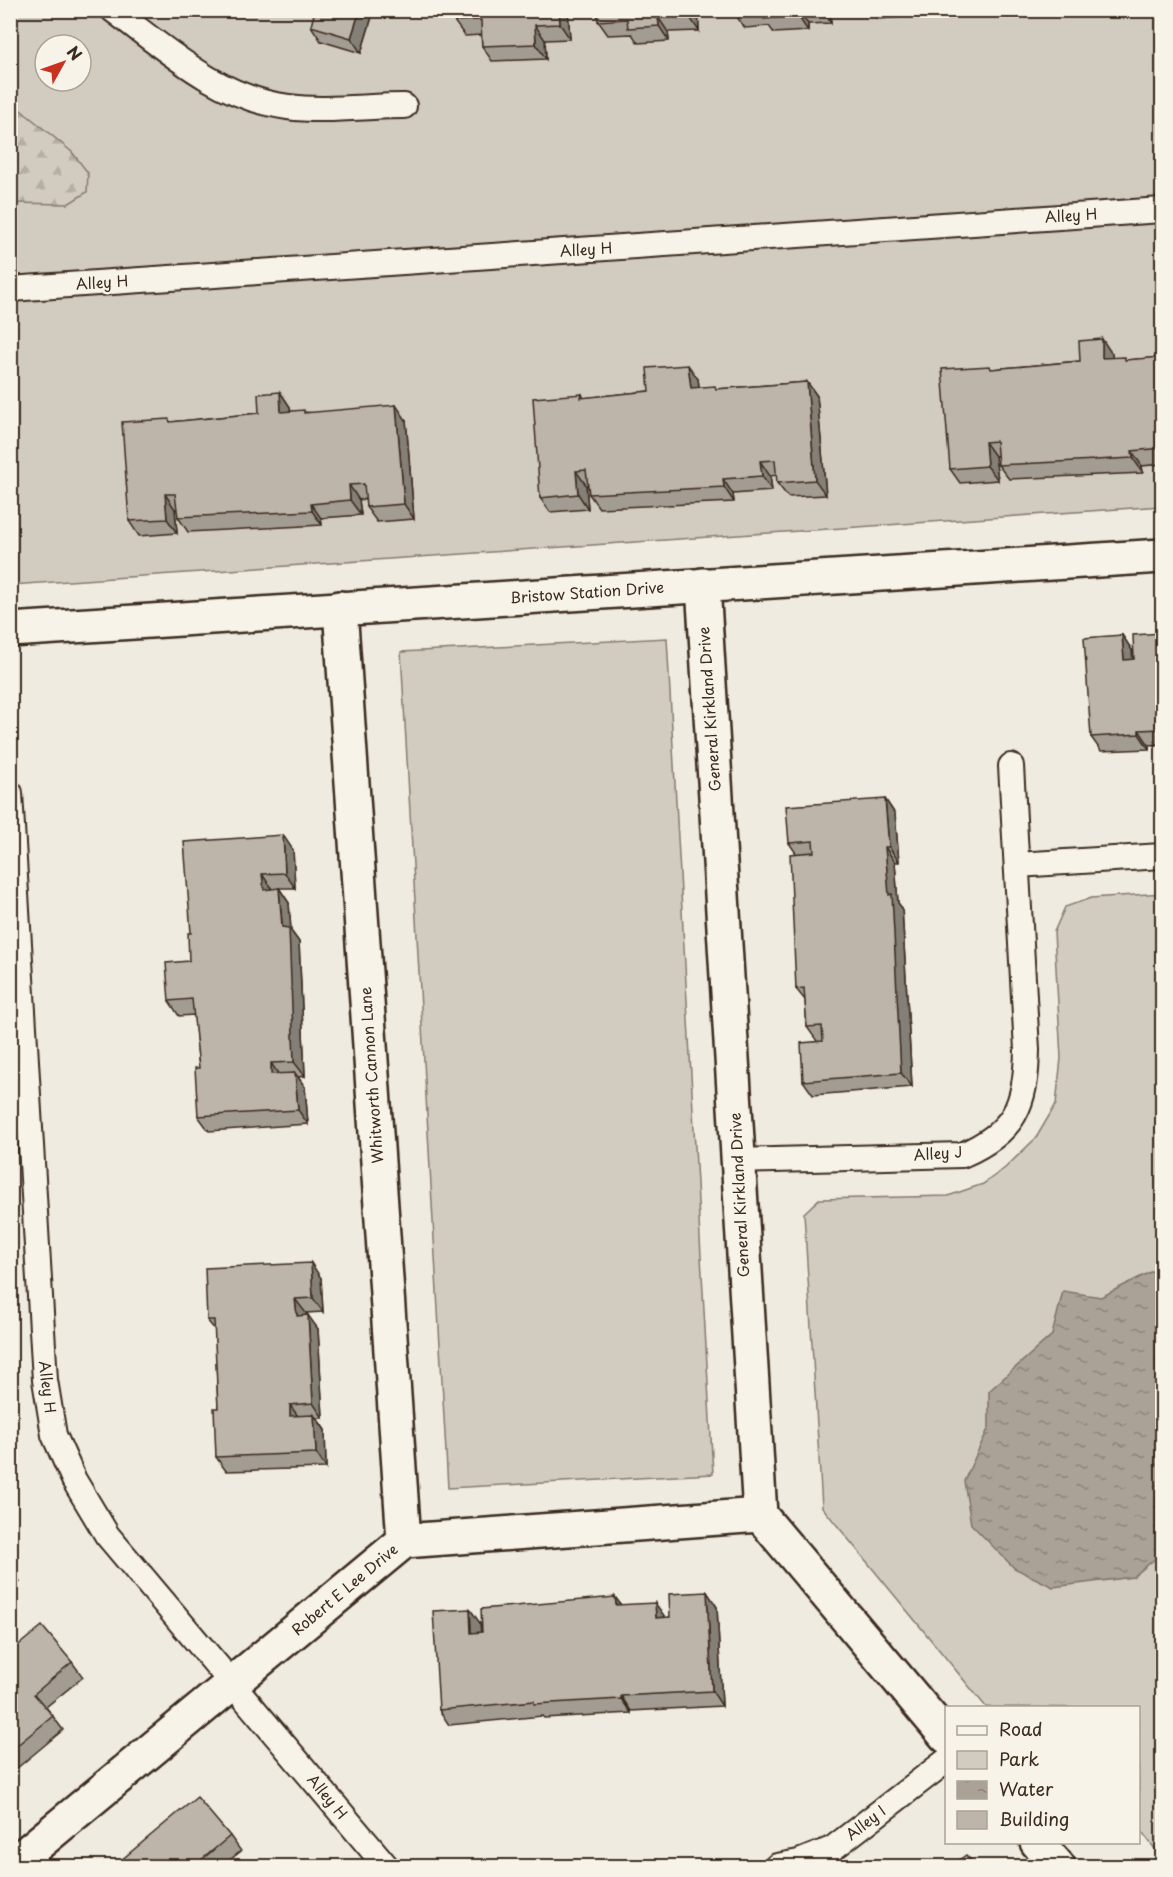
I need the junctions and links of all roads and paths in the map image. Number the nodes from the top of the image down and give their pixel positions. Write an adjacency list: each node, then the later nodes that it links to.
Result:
1 (113, 10): 2 (lane)
2 (404, 106)
3 (1162, 210): 4 (lane, Alley H)
4 (10, 289)
5 (1162, 556): 6 (street, Bristow Station Drive)
6 (703, 585): 7 (street, Bristow Station Drive); 13 (street, General Kirkland Drive)
7 (340, 609): 8 (street, Bristow Station Drive); 15 (street, Whitworth Cannon Lane)
8 (10, 630)
9 (1011, 766): 12 (lane, Alley J)
10 (10, 793): 16 (lane, Alley H)
11 (1162, 856): 12 (lane)
12 (1017, 865): 13 (lane, Alley J)
13 (738, 1161): 14 (street, General Kirkland Drive)
14 (760, 1515): 15 (street, Robert E Lee Drive); 17 (street)
15 (404, 1541): 16 (street, Robert E Lee Drive)
16 (232, 1684): 20 (street, Robert E Lee Drive); 21 (lane, Alley H)
17 (945, 1735)
18 (945, 1762): 22 (lane, Alley I)
19 (1039, 1844): 23 (street)
20 (11, 1866)
21 (386, 1866)
22 (777, 1866)
23 (1058, 1866)

